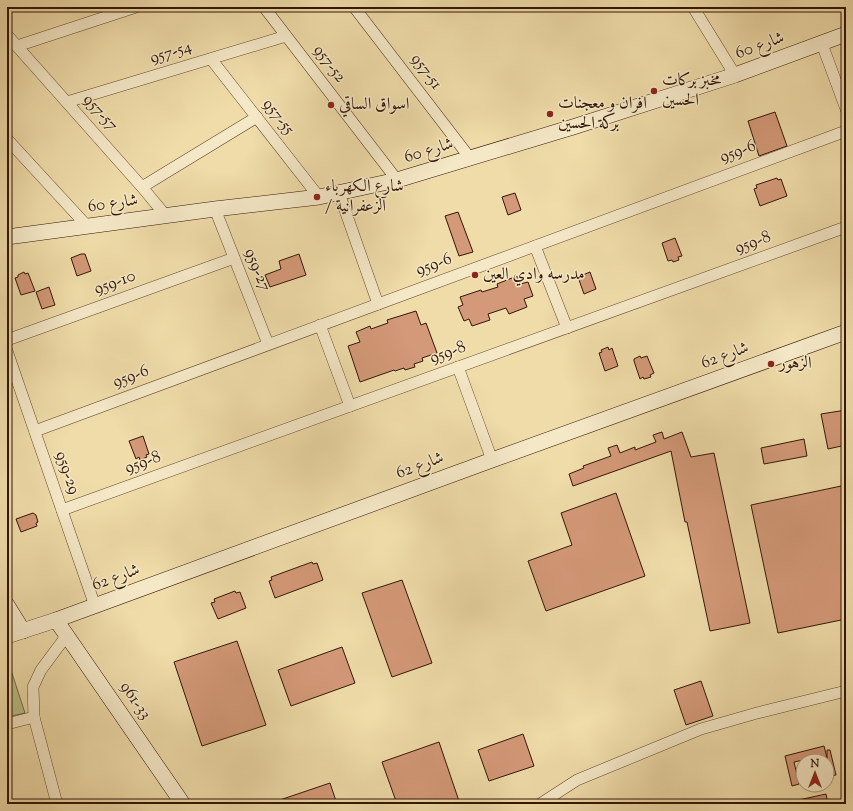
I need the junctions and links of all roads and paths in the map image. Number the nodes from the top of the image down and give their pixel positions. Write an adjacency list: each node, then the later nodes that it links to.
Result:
1 (136, 7): 9 (street)
2 (264, 7): 7 (street, 957-52)
3 (354, 7): 17 (street, 957-51)
4 (694, 7): 11 (street)
5 (846, 34): 8 (street, شارع 60)
6 (7, 35): 9 (street, 957-57)
7 (286, 36): 10 (street, 957-54); 18 (street, 957-52)
8 (822, 44): 11 (street, شارع 60); 13 (street)
9 (17, 46): 12 (street, 957-57)
10 (211, 59): 12 (street, 957-54); 14 (street, 957-55)
11 (735, 75): 17 (street, شارع 60)
12 (67, 102): 19 (street, 957-57)
13 (846, 109)
14 (257, 117): 19 (street); 21 (street, 957-55)
15 (846, 130): 27 (street, 959-6)
16 (7, 138): 24 (street)
17 (470, 158): 18 (street, شارع 60)
18 (397, 180): 20 (street, شارع 60)
19 (142, 187): 23 (street, 957-57)
20 (339, 193): 21 (street, شارع 60); 29 (street)
21 (319, 197): 22 (street, شارع 60)
22 (215, 209): 23 (street, شارع 60); 28 (street, 959-27)
23 (166, 216): 24 (street, شارع 60)
24 (88, 227): 26 (street, شارع 60)
25 (846, 227): 31 (street, 959-8)
26 (7, 237)
27 (535, 246): 29 (street, 959-6); 31 (street)
28 (234, 258): 33 (street, 959-10); 34 (street, 959-27)
29 (378, 304): 30 (street, 959-6)
30 (320, 325): 34 (street, 959-6); 37 (street)
31 (567, 328): 36 (street, 959-8)
32 (846, 332): 39 (street, شارع 62)
33 (7, 340)
34 (268, 344): 38 (street, 959-6)
35 (7, 351): 38 (street, 959-29)
36 (458, 367): 37 (street, 959-8); 39 (street)
37 (350, 406): 40 (street, 959-8)
38 (35, 431): 40 (street, 959-29)
39 (492, 460): 42 (street, شارع 62)
40 (62, 510): 42 (street, 959-29)
41 (7, 605): 44 (street)
42 (95, 606): 43 (street, شارع 62)
43 (56, 620): 44 (street, شارع 62); 45 (street, 961-33)
44 (22, 631): 46 (street, شارع 62)
45 (67, 635): 48 (street); 51 (street, 961-33)
46 (7, 636)
47 (846, 691): 52 (street)
48 (34, 716): 49 (street); 50 (street)
49 (7, 724)
50 (58, 804)
51 (182, 804)
52 (540, 804)

